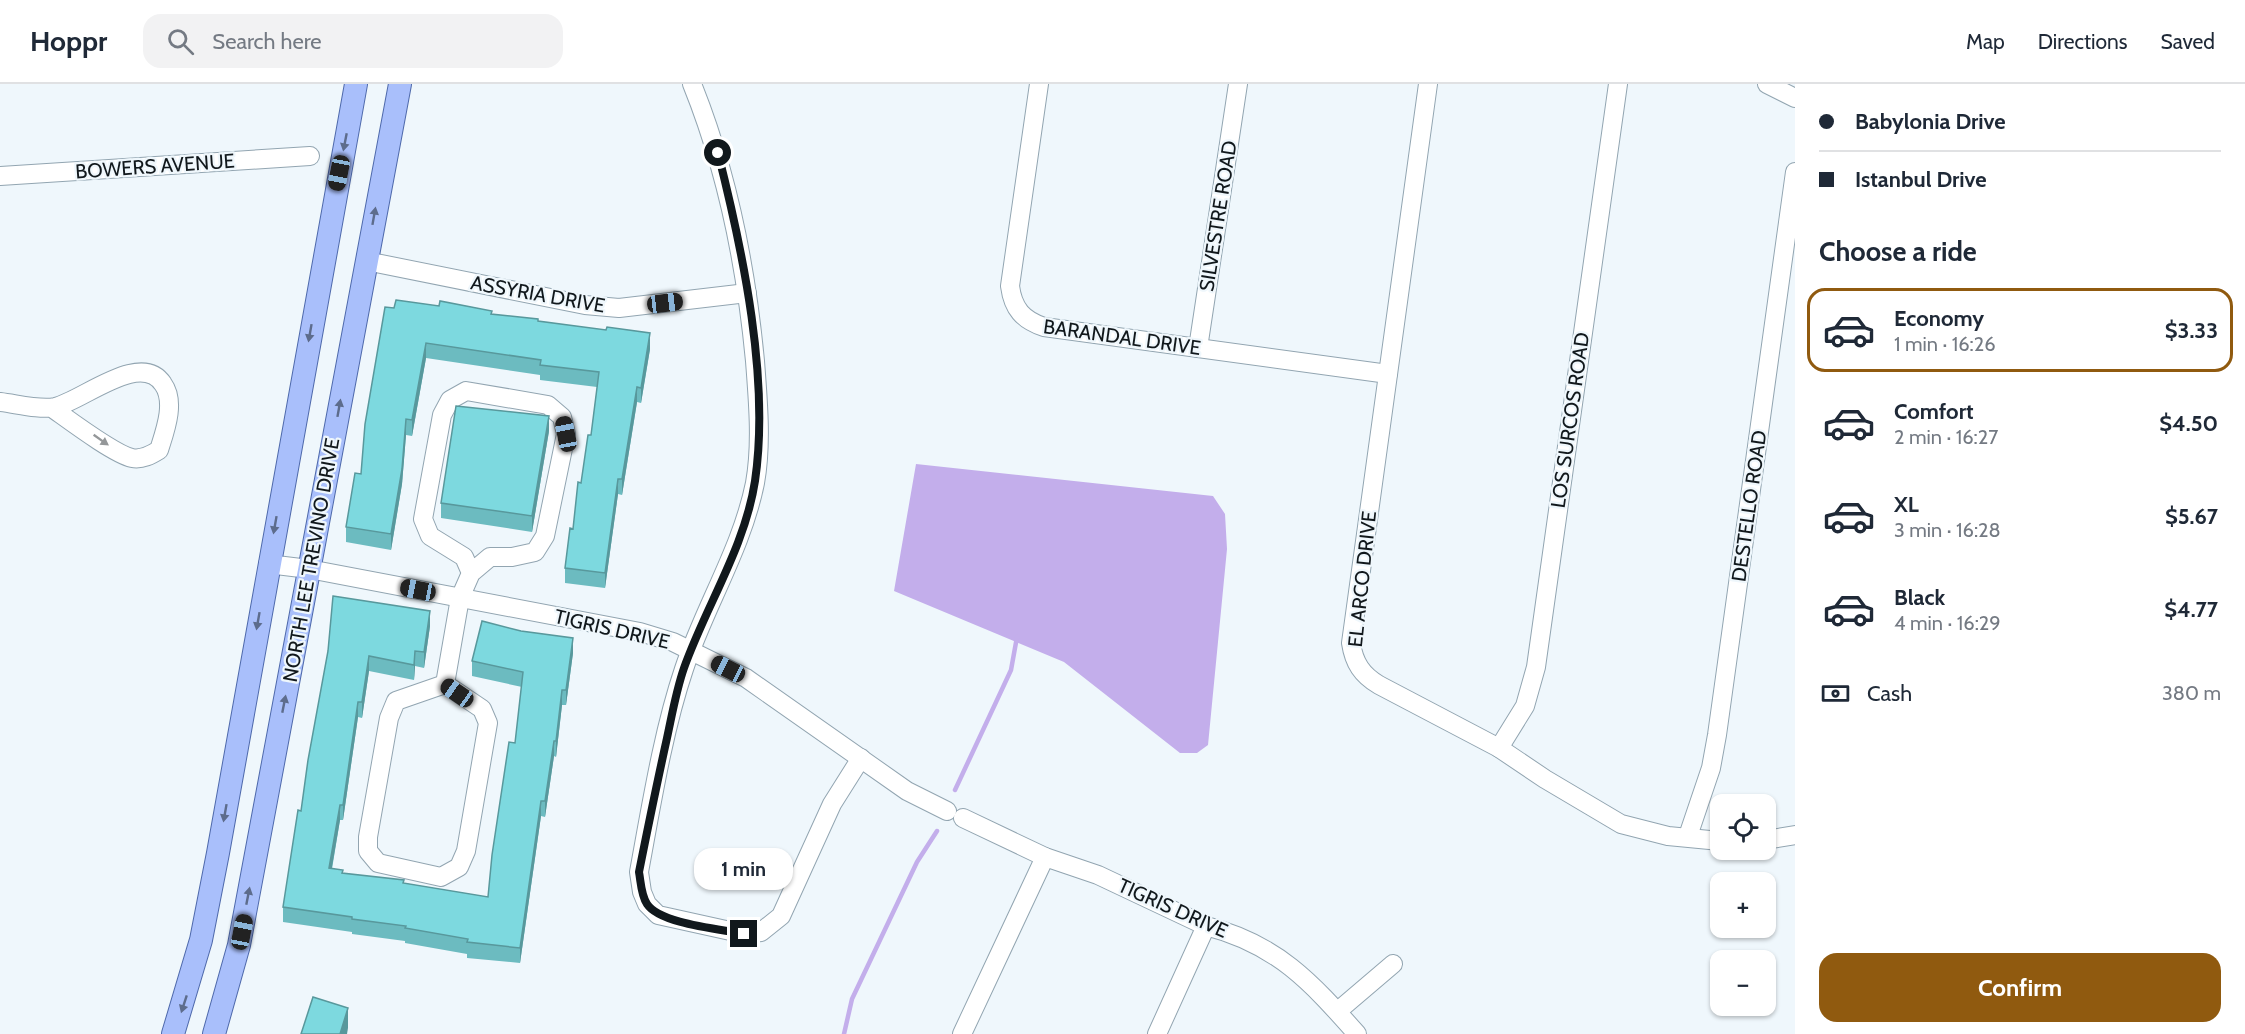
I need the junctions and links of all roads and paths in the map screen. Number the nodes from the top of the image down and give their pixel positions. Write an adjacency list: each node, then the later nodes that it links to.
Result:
1 (356, 84): 19 (main road, NORTH LEE TREVINO DRIVE, one-way to 19)
2 (400, 84): 13 (main road, NORTH LEE TREVINO DRIVE, one-way to 2)
3 (692, 84): 14 (street)
4 (1039, 84): 15 (street, BARANDAL DRIVE)
5 (1238, 84): 15 (street, SILVESTRE ROAD)
6 (1428, 84): 16 (street, EL ARCO DRIVE)
7 (1618, 84): 25 (street, LOS SURCOS ROAD)
8 (1767, 84): 9 (street)
9 (1795, 98)
10 (310, 156): 12 (street, BOWERS AVENUE)
11 (1795, 172): 28 (street, DESTELLO ROAD)
12 (0, 176)
13 (366, 261): 14 (street, ASSYRIA DRIVE); 20 (main road, NORTH LEE TREVINO DRIVE, one-way to 13)
14 (747, 293): 23 (street)
15 (1198, 348): 16 (street, BARANDAL DRIVE)
16 (1388, 374): 25 (street, EL ARCO DRIVE)
17 (0, 402): 18 (street)
18 (52, 408): 18 (street, one-way to 18)
19 (268, 564): 20 (street, TIGRIS DRIVE); 35 (main road, NORTH LEE TREVINO DRIVE, one-way to 35)
20 (309, 569): 22 (street, TIGRIS DRIVE); 36 (main road, NORTH LEE TREVINO DRIVE, one-way to 20)
21 (471, 573): 21 (street); 22 (street)
22 (460, 598): 23 (street, TIGRIS DRIVE); 24 (street)
23 (691, 651): 26 (street, TIGRIS DRIVE); 26 (street)
24 (444, 684): 24 (street)
25 (1499, 748): 28 (street, EL ARCO DRIVE)
26 (861, 758): 31 (street, TIGRIS DRIVE)
27 (1795, 835): 29 (street)
28 (1688, 836): 30 (street, EL ARCO DRIVE)
29 (1776, 838)
30 (1710, 839)
31 (1045, 857): 32 (street, TIGRIS DRIVE); 37 (street)
32 (1206, 926): 34 (street, TIGRIS DRIVE); 38 (street)
33 (1393, 964): 34 (street)
34 (1339, 1010): 39 (street, TIGRIS DRIVE)
35 (173, 1034)
36 (214, 1034)
37 (962, 1034)
38 (1157, 1034)
39 (1357, 1034)

